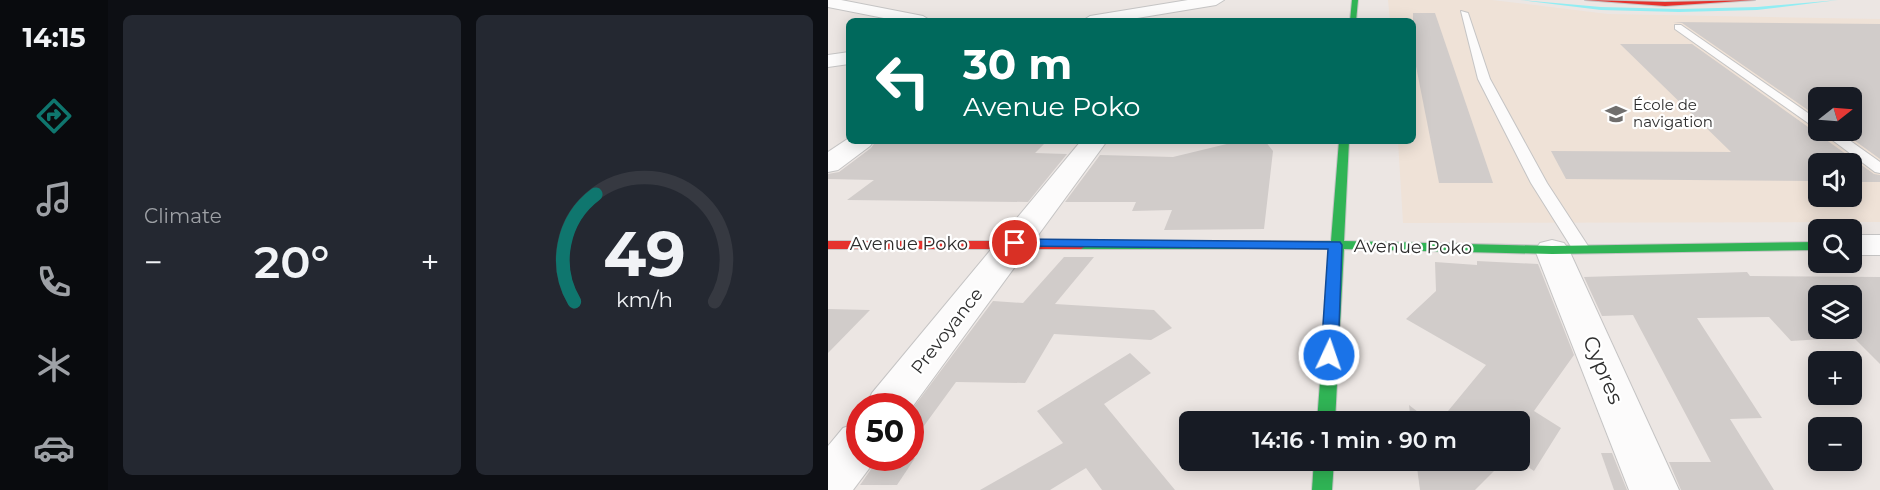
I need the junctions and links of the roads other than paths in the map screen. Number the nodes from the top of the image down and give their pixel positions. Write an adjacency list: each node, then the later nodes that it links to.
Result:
1 (835, 0): 6 (street)
2 (1355, 0): 12 (street)
3 (1588, 0): 7 (street)
4 (1752, 0): 7 (street)
5 (1201, 1): 10 (street); 11 (street)
6 (828, 2): 9 (street)
7 (1662, 2)
8 (1464, 13): 29 (lane)
9 (908, 18)
10 (1107, 18)
11 (1188, 18)
12 (1353, 18)
13 (1678, 27): 16 (lane)
14 (846, 58): 15 (street)
15 (828, 61)
16 (1808, 119)
17 (1841, 141): 22 (lane)
18 (857, 144): 21 (street)
19 (1092, 144): 23 (street, Prevoyance)
20 (1344, 144): 25 (street)
21 (828, 164)
22 (1880, 169)
23 (1015, 243): 24 (street, Avenue Poko); 25 (street, Avenue Poko); 30 (street, Prevoyance)
24 (828, 245)
25 (1335, 245): 29 (street, Avenue Poko); 31 (street)
26 (1862, 245): 27 (street)
27 (1880, 245)
28 (1808, 246): 29 (street, Avenue Poko)
29 (1567, 250): 36 (street, Cypres)
30 (898, 393)
31 (1327, 411)
32 (846, 460): 34 (street)
33 (1323, 471): 35 (street)
34 (828, 483)
35 (1322, 490)
36 (1654, 490)

